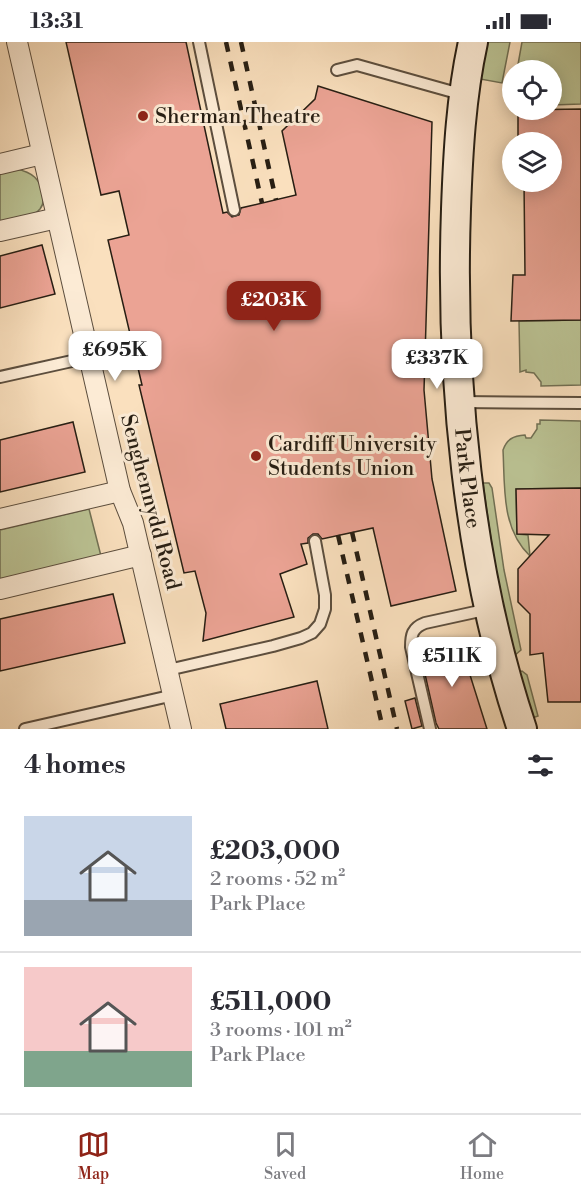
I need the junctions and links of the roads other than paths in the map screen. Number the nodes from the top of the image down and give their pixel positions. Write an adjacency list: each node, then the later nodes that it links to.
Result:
1 (17, 42): 6 (street, Senghennydd Road)
2 (199, 42): 8 (lane)
3 (473, 42): 5 (street, Park Place)
4 (337, 70): 5 (lane)
5 (464, 95): 13 (street, Park Place)
6 (42, 154): 7 (street); 9 (street, Senghennydd Road)
7 (0, 164)
8 (234, 210)
9 (57, 218): 10 (street); 11 (street, Senghennydd Road)
10 (0, 231)
11 (90, 357): 12 (lane); 15 (street, Senghennydd Road)
12 (0, 377)
13 (461, 402): 14 (lane); 20 (street, Park Place)
14 (581, 404)
15 (120, 491): 16 (street); 18 (street, Senghennydd Road)
16 (0, 519)
17 (315, 541): 21 (lane)
18 (141, 555): 19 (street); 21 (street, Senghennydd Road)
19 (0, 589)
20 (490, 609): 25 (lane); 26 (street, Park Place)
21 (168, 670): 22 (street, Senghennydd Road)
22 (174, 694): 23 (lane); 24 (street, Senghennydd Road)
23 (25, 729)
24 (181, 729)
25 (430, 729)
26 (522, 729)

